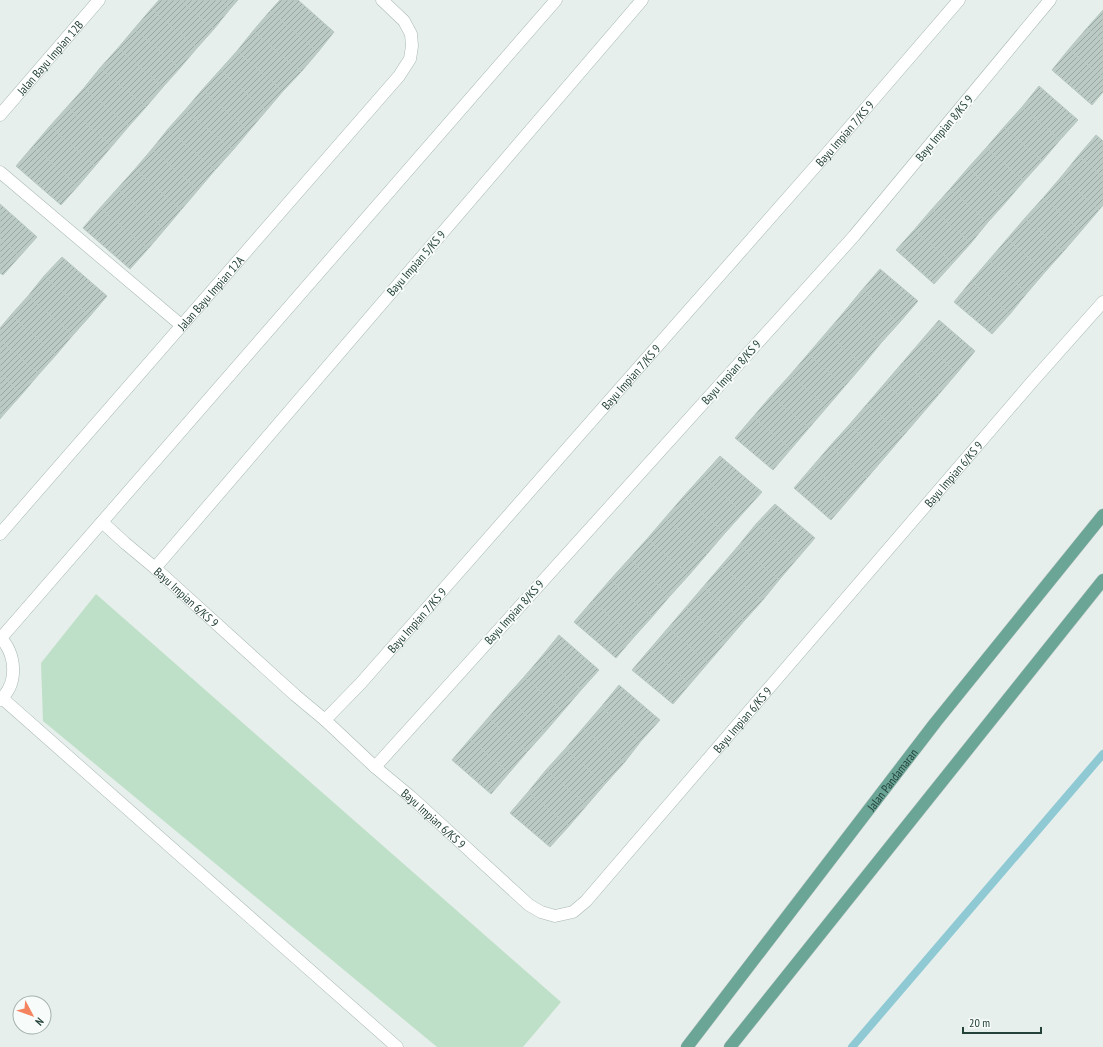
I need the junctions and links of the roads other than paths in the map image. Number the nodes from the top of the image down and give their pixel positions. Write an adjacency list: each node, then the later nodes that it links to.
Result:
1 (99, 0): 7 (street, Jalan Bayu Impian 12B)
2 (382, 0): 10 (street, Jalan Bayu Impian 12A)
3 (556, 0): 12 (street)
4 (642, 0): 13 (street, Bayu Impian 5/KS 9)
5 (958, 0): 19 (street, Bayu Impian 7/KS 9)
6 (1050, 0): 20 (street, Bayu Impian 8/KS 9)
7 (0, 115)
8 (0, 172): 10 (street)
9 (1103, 302): 20 (street, Bayu Impian 6/KS 9)
10 (181, 326): 14 (street, Jalan Bayu Impian 12A)
11 (1103, 515): 22 (main road, Jalan Pandamaran)
12 (102, 522): 15 (street); 17 (street)
13 (190, 527): 15 (street, Bayu Impian 6/KS 9)
14 (0, 534)
15 (155, 568): 19 (street, Bayu Impian 6/KS 9)
16 (1103, 580): 23 (main road)
17 (1, 637): 18 (street)
18 (1, 699): 21 (street)
19 (325, 720): 20 (street, Bayu Impian 6/KS 9)
20 (375, 767)
21 (395, 1046)
22 (687, 1047)
23 (730, 1047)

